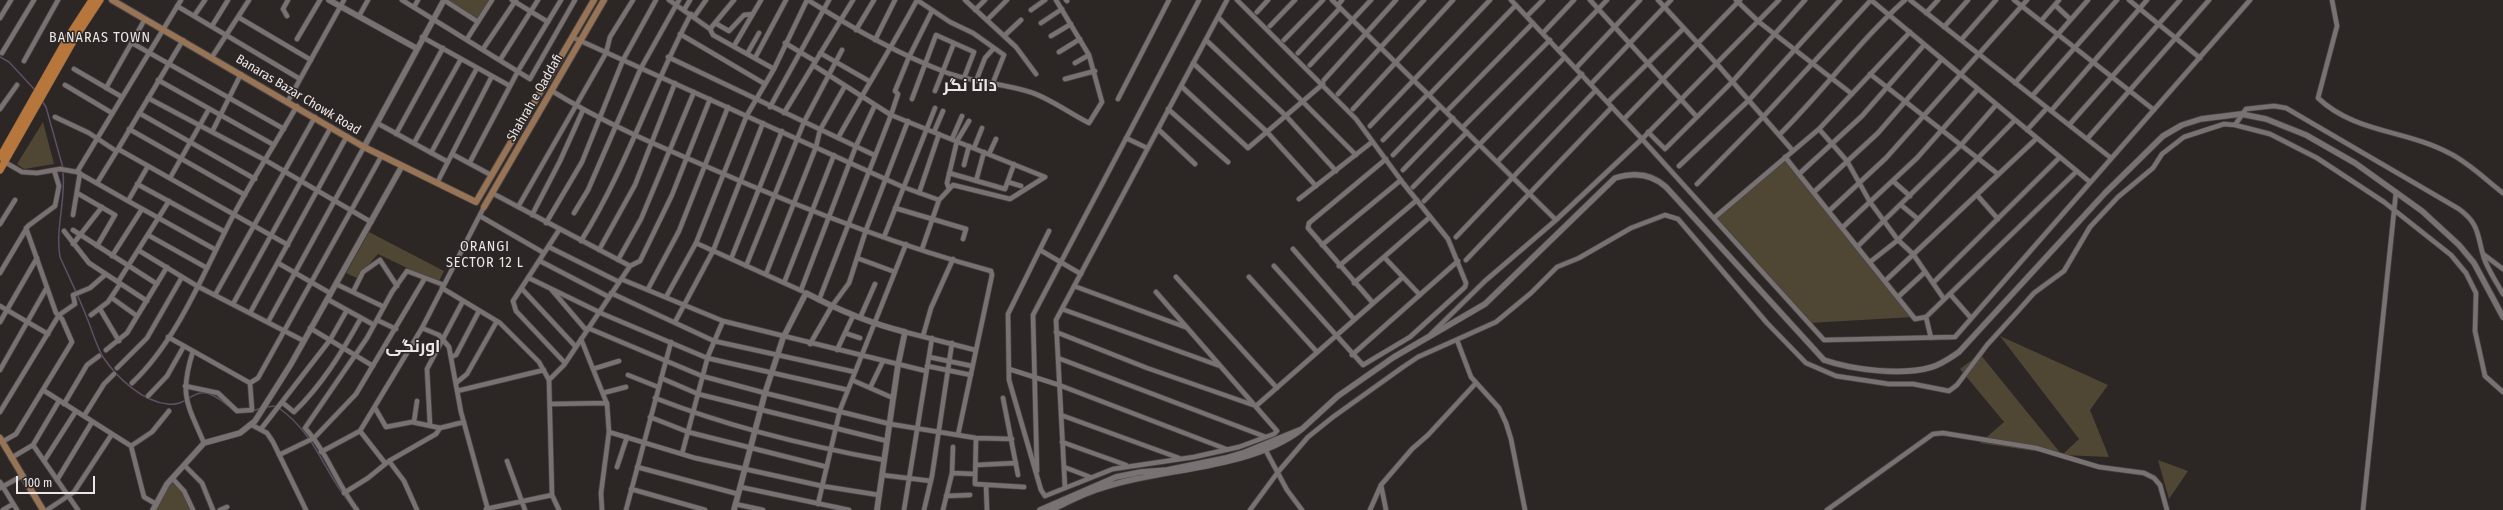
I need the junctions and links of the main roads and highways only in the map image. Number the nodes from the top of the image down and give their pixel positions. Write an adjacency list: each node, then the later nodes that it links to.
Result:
1 (92, 0): 6 (main road)
2 (100, 0): 6 (main road)
3 (112, 0): 9 (main road, Banaras Bazar Chowk Road)
4 (594, 0): 9 (main road, Shahrah e Qaddafi)
5 (604, 0): 10 (main road, Shahrah e Qaddafi)
6 (72, 38): 7 (main road)
7 (2, 159): 8 (main road)
8 (0, 170)
9 (476, 202)
10 (484, 207)
11 (1, 440): 12 (main road)
12 (43, 510)

